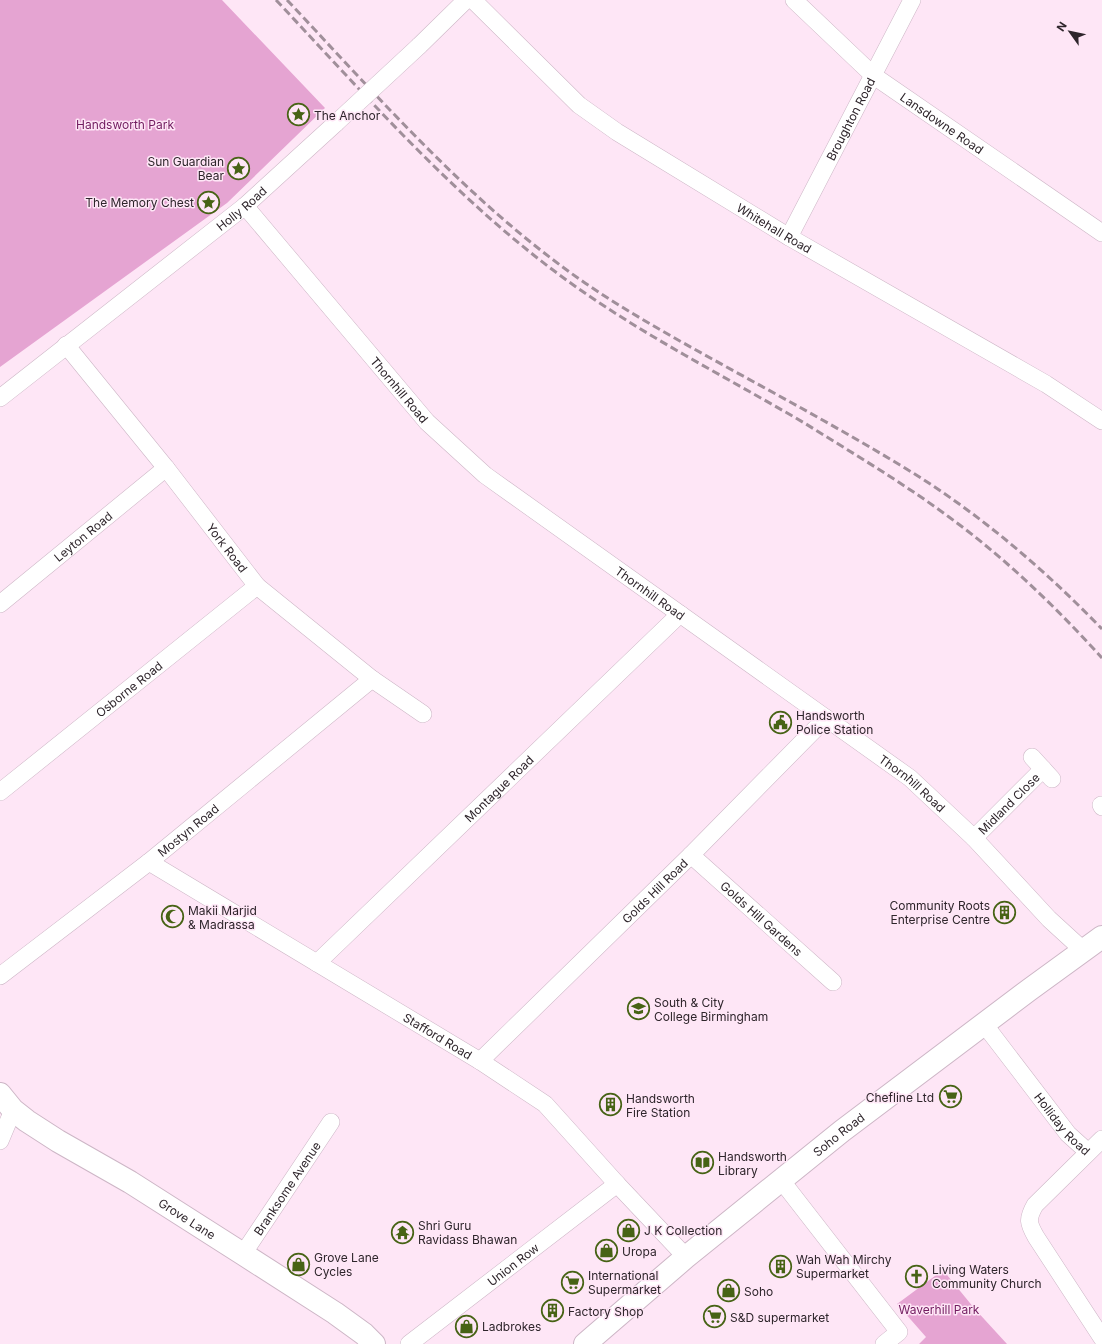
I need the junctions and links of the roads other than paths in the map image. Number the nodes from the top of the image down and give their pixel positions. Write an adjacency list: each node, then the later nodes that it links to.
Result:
1 (466, 0): 6 (street, Holly Road, bridge)
2 (474, 0): 8 (street, Whitehall Road)
3 (794, 0): 5 (street, Lansdowne Road)
4 (912, 0): 5 (street, Broughton Road)
5 (874, 76): 7 (street, Lansdowne Road); 8 (street, Broughton Road)
6 (245, 206): 9 (street, Holly Road); 15 (street, Thornhill Road)
7 (1102, 233)
8 (789, 237): 11 (street, Whitehall Road)
9 (66, 345): 10 (street, Holly Road); 12 (street, York Road)
10 (0, 398)
11 (1102, 421)
12 (166, 468): 13 (street, York Road); 14 (street, Leyton Road)
13 (257, 586): 16 (street, York Road); 20 (street, Osborne Road)
14 (0, 604)
15 (680, 614): 18 (street, Thornhill Road); 26 (street, Montague Road)
16 (372, 679): 17 (street, York Road); 23 (street, Mostyn Road)
17 (423, 714)
18 (826, 718): 21 (street, Thornhill Road); 22 (street, Golds Hill Road)
19 (1042, 768): 21 (street, Midland Close)
20 (0, 792)
21 (974, 838): 25 (street, Thornhill Road)
22 (692, 855): 28 (street, Golds Hill Gardens); 30 (street, Golds Hill Road)
23 (150, 862): 26 (street, Stafford Road); 27 (street, Mostyn Road)
24 (1102, 937): 25 (main road, Soho Road)
25 (1084, 951): 29 (main road, Soho Road)
26 (317, 963): 30 (street, Stafford Road)
27 (0, 976)
28 (833, 982)
29 (984, 1024): 35 (street, Holliday Road); 36 (main road, Soho Road)
30 (480, 1061): 37 (street, Stafford Road)
31 (6, 1102): 34 (street); 38 (main road, Grove Lane)
32 (331, 1122): 38 (street, Branksome Avenue)
33 (1102, 1139): 35 (street)
34 (0, 1141)
35 (1088, 1152): 40 (street, Holliday Road)
36 (781, 1180): 39 (main road, Soho Road); 44 (street)
37 (617, 1184): 39 (street, Stafford Road); 42 (street, Union Row)
38 (243, 1254): 41 (main road, Grove Lane)
39 (686, 1257): 43 (main road, Soho Road)
40 (1102, 1338)
41 (374, 1344)
42 (409, 1344)
43 (585, 1344)
44 (884, 1344)

